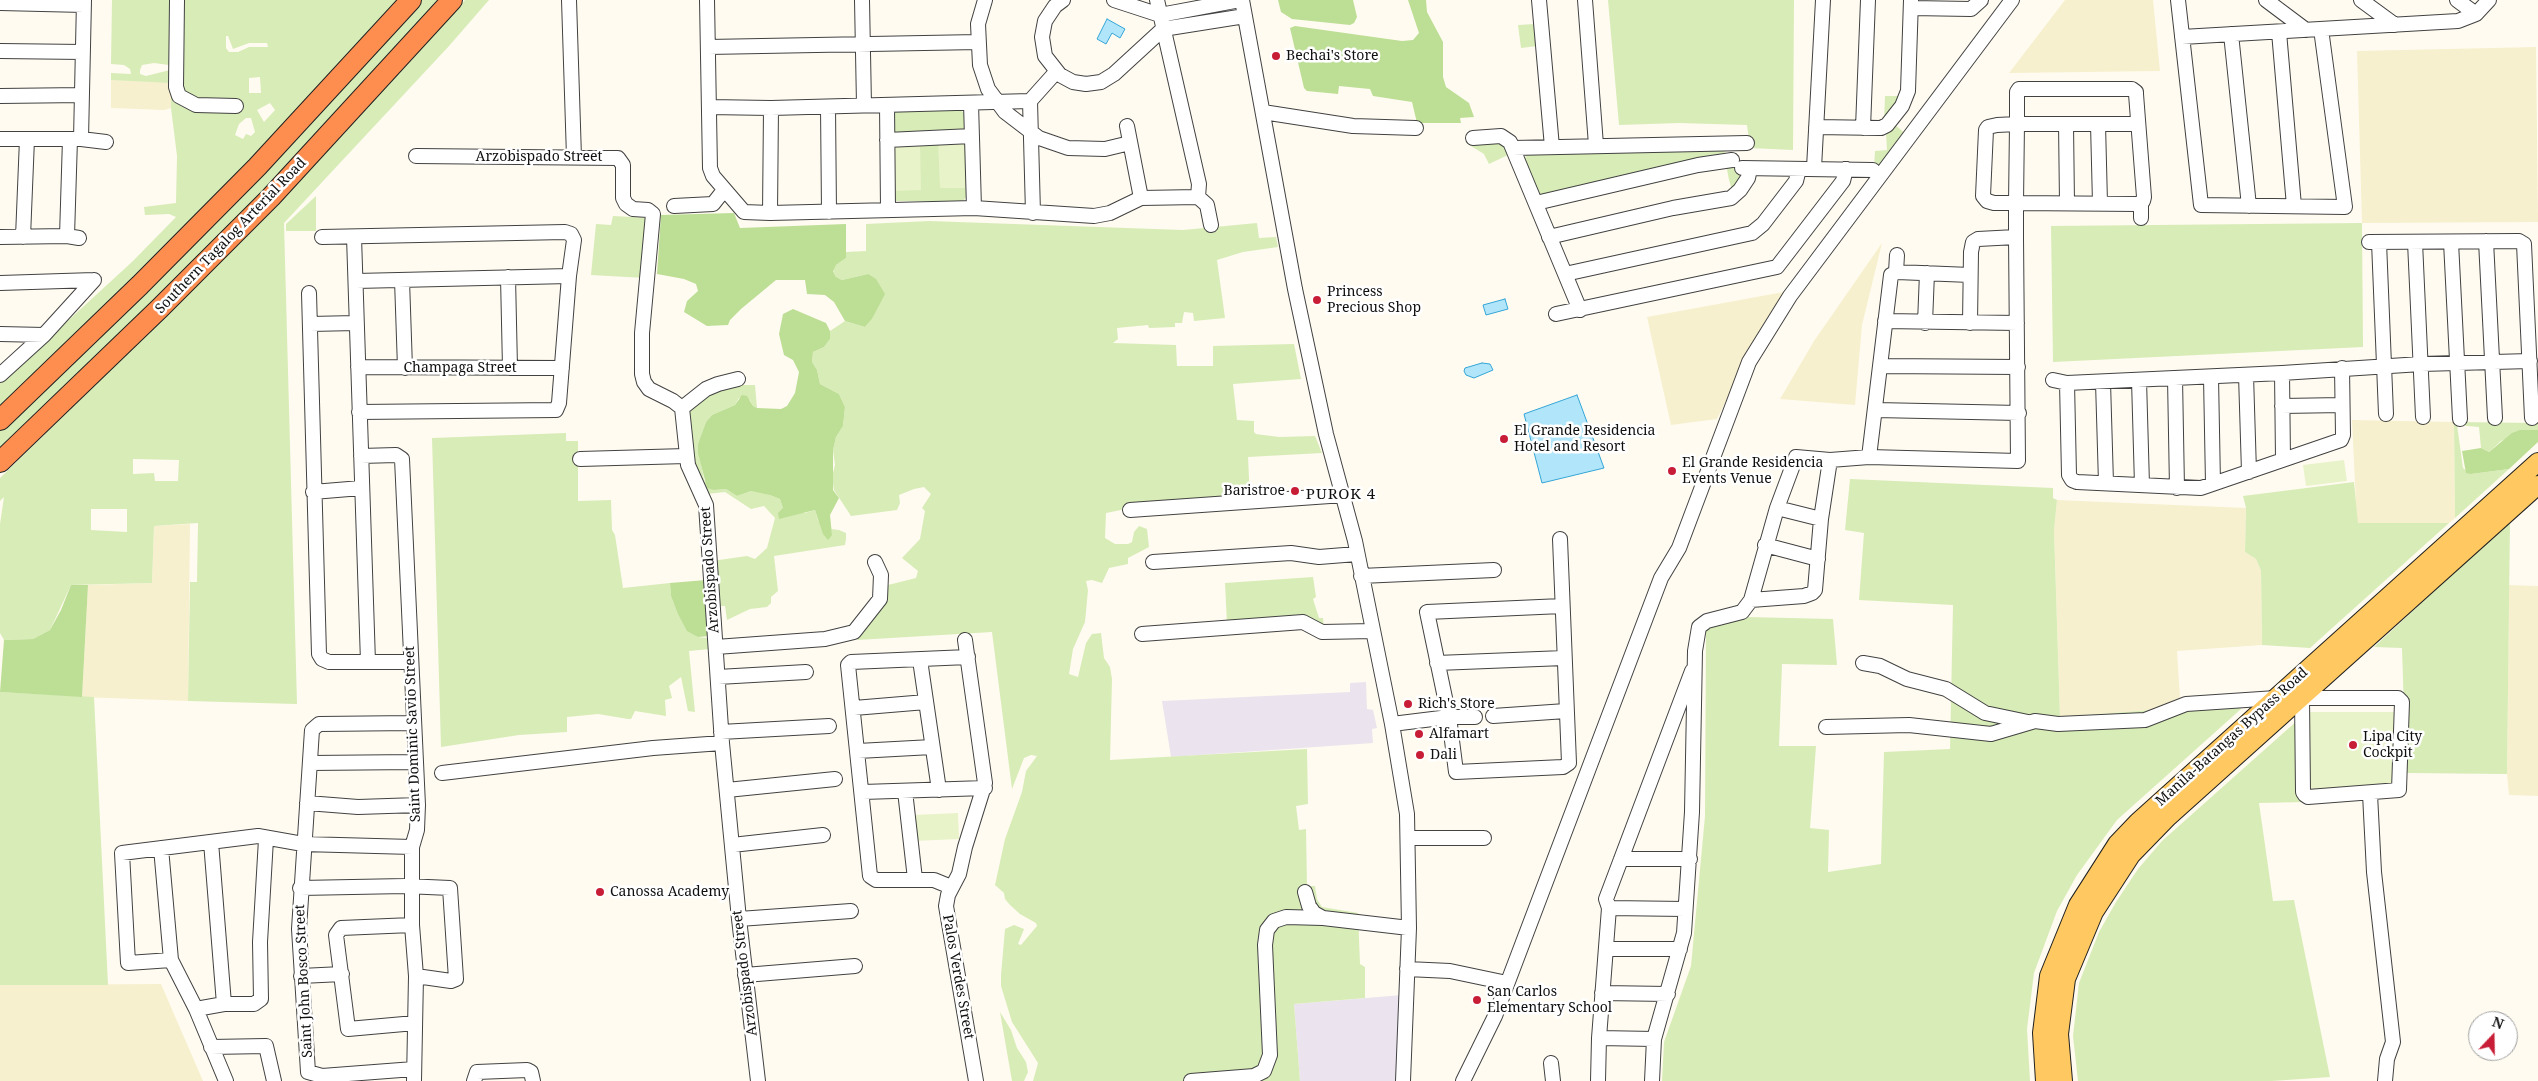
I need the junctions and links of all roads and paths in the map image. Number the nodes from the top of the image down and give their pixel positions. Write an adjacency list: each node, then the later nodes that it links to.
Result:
1 (177, 0): 51 (street)
2 (411, 0): 168 (highway)
3 (452, 0): 175 (highway, Southern Tagalog Arterial Road)
4 (569, 0): 79 (street)
5 (708, 0): 40 (street)
6 (862, 0): 39 (street)
7 (984, 0): 38 (street)
8 (1114, 0): 31 (street)
9 (1157, 0): 31 (street)
10 (1241, 0): 29 (street); 30 (street)
11 (1539, 0): 76 (street)
12 (1585, 0): 75 (street)
13 (1823, 0): 61 (street)
14 (1868, 0): 63 (street)
15 (1981, 0): 27 (street)
16 (2012, 0): 273 (street)
17 (2178, 0): 37 (street)
18 (2266, 0): 34 (street)
19 (2361, 0): 32 (street)
20 (2457, 0): 28 (street)
21 (2489, 0): 28 (street)
22 (50, 2): 23 (street); 25 (street)
23 (84, 2): 42 (street)
24 (1055, 2): 43 (street)
25 (0, 3)
26 (1911, 4): 27 (street); 63 (street)
27 (1953, 5)
28 (2476, 14): 32 (street)
29 (1194, 16): 30 (street); 31 (street)
30 (1246, 16): 55 (street)
31 (1162, 22): 43 (street); 87 (street)
32 (2395, 25): 33 (street)
33 (2322, 29): 34 (street); 96 (street)
34 (2306, 30): 35 (street)
35 (2279, 32): 36 (street); 96 (street)
36 (2231, 34): 37 (street); 95 (street)
37 (2182, 37): 95 (street)
38 (978, 42): 39 (street); 46 (street)
39 (863, 44): 40 (street); 49 (street)
40 (708, 47): 52 (street)
41 (0, 51): 42 (street)
42 (83, 52): 44 (street)
43 (1056, 72): 47 (street)
44 (82, 95): 45 (street); 69 (street)
45 (0, 96)
46 (995, 101): 47 (street); 48 (street); 64 (street)
47 (1030, 101): 64 (street)
48 (971, 103): 50 (street); 65 (street)
49 (864, 105): 50 (street); 53 (street)
50 (887, 105): 70 (street)
51 (236, 106)
52 (710, 107): 54 (street); 86 (street)
53 (828, 107): 54 (street); 99 (street)
54 (771, 108): 101 (street)
55 (1263, 112): 62 (street); 185 (street)
56 (2017, 124): 57 (street); 59 (street); 90 (street); 90 (street)
57 (2066, 124): 58 (street); 91 (street)
58 (2098, 124): 59 (street); 93 (street)
59 (2138, 124): 92 (street)
60 (1127, 126): 72 (street)
61 (1816, 127): 63 (street); 82 (street)
62 (1416, 128)
63 (1863, 128)
64 (1030, 132): 72 (street); 100 (street)
65 (972, 136): 70 (street); 97 (street)
66 (1473, 138): 77 (street)
67 (0, 139): 68 (street)
68 (27, 139): 69 (street); 105 (street)
69 (76, 139): 71 (street); 105 (street)
70 (887, 140): 98 (street)
71 (106, 142)
72 (1130, 143): 88 (street)
73 (1730, 143): 74 (street); 75 (street); 80 (street)
74 (1747, 143)
75 (1596, 145): 76 (street)
76 (1552, 147): 77 (street)
77 (1513, 148): 89 (street)
78 (416, 156): 79 (street, Arzobispado Street)
79 (574, 157): 159 (street, Arzobispado Street)
80 (1732, 160): 83 (street); 89 (street)
81 (1799, 168): 82 (street); 83 (street); 117 (street)
82 (1814, 168): 84 (street)
83 (1750, 169): 108 (street)
84 (1846, 169): 85 (street); 125 (street)
85 (1873, 170)
86 (724, 190): 94 (street); 101 (street)
87 (1198, 197): 88 (street); 103 (street)
88 (1141, 198): 100 (street)
89 (1536, 203): 108 (street)
90 (2016, 203): 91 (street); 109 (street)
91 (2067, 203): 93 (street)
92 (2141, 203): 93 (street); 102 (street)
93 (2100, 204)
94 (674, 206)
95 (2249, 206): 96 (street)
96 (2294, 206)
97 (974, 208): 98 (street); 100 (street)
98 (888, 209): 99 (street)
99 (829, 212): 101 (street)
100 (1033, 213)
101 (770, 214)
102 (2141, 218)
103 (1211, 226)
104 (0, 237): 105 (street)
105 (23, 237)
106 (322, 237): 107 (street)
107 (354, 237): 119 (street); 122 (street)
108 (1549, 237): 117 (street)
109 (2016, 237): 118 (street); 131 (street)
110 (2486, 241): 112 (street); 113 (street); 135 (street)
111 (2415, 242): 112 (street); 138 (street); 142 (street)
112 (2451, 242): 137 (street)
113 (2532, 253): 136 (street)
114 (1897, 255): 115 (street)
115 (1896, 272): 116 (street); 127 (street)
116 (1927, 273): 118 (street); 129 (street)
117 (1565, 274): 125 (street)
118 (1970, 274): 130 (street)
119 (568, 276): 120 (street); 145 (street)
120 (508, 277): 121 (street); 144 (street)
121 (402, 280): 122 (street); 143 (street)
122 (356, 281): 128 (street)
123 (0, 283): 134 (street)
124 (308, 293): 132 (street)
125 (1580, 310): 126 (street)
126 (1556, 314)
127 (1885, 321): 129 (street); 139 (street)
128 (356, 323): 132 (street); 140 (street)
129 (1925, 323): 130 (street)
130 (1970, 323): 131 (street)
131 (2017, 323): 141 (street)
132 (310, 324): 184 (street)
133 (0, 334): 134 (street)
134 (44, 335): 147 (street)
135 (2494, 361): 136 (street); 137 (street); 165 (street)
136 (2530, 361): 166 (street)
137 (2458, 363): 138 (street); 167 (street)
138 (2421, 364): 142 (street); 164 (street)
139 (1881, 366): 141 (street); 160 (street)
140 (358, 367): 143 (street, Champaga Street); 161 (street)
141 (2018, 367): 162 (street)
142 (2383, 367): 146 (street); 163 (street)
143 (405, 368): 144 (street, Champaga Street)
144 (510, 368): 145 (street, Champaga Street)
145 (562, 368): 161 (street)
146 (2342, 368): 148 (street); 157 (street)
147 (1, 374)
148 (2282, 374): 149 (street); 158 (street)
149 (2246, 375): 150 (street); 177 (street)
150 (2211, 377): 151 (street); 179 (street)
151 (2175, 378): 154 (street); 183 (street)
152 (738, 379): 159 (street)
153 (2054, 380): 156 (street)
154 (2139, 380): 155 (street); 180 (street)
155 (2104, 382): 156 (street); 178 (street)
156 (2068, 383): 178 (street)
157 (2342, 405): 158 (street); 173 (street)
158 (2282, 406): 173 (street)
159 (682, 408): 170 (street, Arzobispado Street)
160 (1876, 410): 162 (street); 171 (street)
161 (360, 412): 169 (street)
162 (2019, 413): 171 (street)
163 (2386, 414)
164 (2423, 417)
165 (2495, 418)
166 (2532, 418)
167 (2460, 419)
168 (0, 420)
169 (360, 456): 182 (street); 208 (street, Saint Dominic Savio Street)
170 (686, 456): 172 (street); 202 (street, Arzobispado Street)
171 (1869, 457): 174 (street)
172 (580, 459)
173 (2283, 459): 177 (street)
174 (1830, 460): 186 (street); 188 (street)
175 (0, 462)
176 (2538, 462): 213 (main road, Manila-Batangas Bypass Road)
177 (2249, 472): 179 (street)
178 (2106, 483): 180 (street)
179 (2213, 484): 183 (street)
180 (2142, 485): 183 (street)
181 (2538, 485): 214 (main road, Manila-Batangas Bypass Road)
182 (361, 488): 184 (street); 207 (street)
183 (2177, 488)
184 (313, 492): 207 (street)
185 (1344, 495): 187 (street); 191 (street)
186 (1777, 508): 188 (street); 190 (street)
187 (1130, 510)
188 (1821, 519): 192 (street)
189 (1560, 539): 198 (street)
190 (1765, 545): 192 (street); 197 (street)
191 (1357, 554): 194 (street); 196 (street)
192 (1818, 559): 197 (street)
193 (875, 562): 202 (street)
194 (1153, 562)
195 (1494, 570): 196 (street)
196 (1361, 576): 199 (street)
197 (1751, 600): 206 (street)
198 (1562, 606): 204 (street); 210 (street)
199 (1373, 631): 200 (street); 223 (street)
200 (1142, 634)
201 (965, 640): 203 (street, Palos Verdes Street)
202 (716, 647): 212 (street, Arzobispado Street)
203 (968, 656): 205 (street); 233 (street, Palos Verdes Street)
204 (1564, 658): 210 (street); 217 (street)
205 (920, 660): 215 (street); 216 (street)
206 (1695, 661): 250 (street); 251 (street)
207 (368, 662): 208 (street)
208 (411, 662): 222 (street, Saint Dominic Savio Street)
209 (1863, 662): 221 (street)
210 (1437, 663): 219 (street)
211 (806, 672): 212 (street)
212 (718, 677): 226 (street, Arzobispado Street)
213 (2276, 698): 214 (street); 221 (street); 296 (main road, Manila-Batangas Bypass Road)
214 (2302, 698): 238 (street); 238 (street); 297 (main road, Manila-Batangas Bypass Road)
215 (926, 702): 216 (street); 227 (street)
216 (854, 708): 228 (street)
217 (1566, 711): 218 (street); 219 (street)
218 (1493, 716)
219 (1449, 717): 220 (street); 223 (street)
220 (1475, 717)
221 (2031, 722): 225 (street)
222 (413, 723): 229 (street, Saint Dominic Savio Street); 230 (street, Saint John Bosco Street)
223 (1392, 724): 242 (street)
224 (829, 726): 226 (street)
225 (1826, 727)
226 (722, 738): 231 (street); 234 (street, Arzobispado Street)
227 (932, 747): 228 (street); 235 (street)
228 (858, 751): 237 (street)
229 (415, 762): 230 (street); 240 (street, Saint Dominic Savio Street)
230 (310, 763): 239 (street, Saint John Bosco Street)
231 (442, 773)
232 (835, 779): 234 (street)
233 (985, 788): 235 (street); 254 (street, Palos Verdes Street)
234 (727, 790): 247 (street, Arzobispado Street)
235 (939, 790): 236 (street)
236 (905, 791): 237 (street); 252 (street)
237 (863, 792): 252 (street)
238 (2370, 794): 298 (street)
239 (307, 804): 240 (street); 246 (street, Saint John Bosco Street)
240 (418, 805): 248 (street, Saint Dominic Savio Street)
241 (823, 835): 247 (street)
242 (1408, 838): 243 (street); 263 (street)
243 (1484, 838)
244 (266, 839): 245 (street); 246 (street); 276 (street)
245 (211, 842): 249 (street); 276 (street)
246 (303, 844): 248 (street); 255 (street, Saint John Bosco Street)
247 (732, 845): 261 (street, Arzobispado Street)
248 (412, 847): 253 (street, Saint Dominic Savio Street)
249 (161, 848): 266 (street); 266 (street)
250 (1621, 859): 251 (street); 257 (street)
251 (1690, 859): 258 (street)
252 (915, 879): 254 (street)
253 (412, 886): 255 (street); 262 (street, Saint Dominic Savio Street); 272 (street)
254 (951, 887): 289 (street, Palos Verdes Street)
255 (300, 888): 271 (street, Saint John Bosco Street)
256 (1305, 892): 260 (street)
257 (1609, 908): 258 (street); 264 (street)
258 (1686, 909): 265 (street)
259 (850, 911): 261 (street)
260 (1323, 918): 263 (street); 290 (street)
261 (738, 919): 270 (street, Arzobispado Street)
262 (412, 925): 269 (street); 272 (street, Saint Dominic Savio Street)
263 (1409, 928): 268 (street)
264 (1606, 949): 265 (street); 274 (street)
265 (1680, 949): 275 (street)
266 (171, 960): 277 (street)
267 (855, 966): 270 (street)
268 (1406, 968): 273 (street); 291 (street)
269 (342, 974): 271 (street); 278 (street)
270 (745, 975): 288 (street, Arzobispado Street)
271 (301, 976): 283 (street, Saint John Bosco Street)
272 (416, 976): 278 (street, Saint Dominic Savio Street)
273 (1507, 983): 292 (street)
274 (1602, 993): 275 (street); 279 (street)
275 (1668, 994): 280 (street)
276 (224, 1004): 277 (street)
277 (196, 1009): 281 (street)
278 (415, 1023): 283 (street, Saint Dominic Savio Street)
279 (1599, 1038): 280 (street); 294 (street)
280 (1654, 1039): 295 (street)
281 (211, 1047): 284 (street); 285 (street)
282 (1551, 1063): 293 (street)
283 (414, 1075)
284 (226, 1081)
285 (274, 1081)
286 (474, 1081): 287 (street)
287 (534, 1081)
288 (758, 1081)
289 (976, 1081)
290 (1191, 1081)
291 (1403, 1081)
292 (1463, 1081)
293 (1553, 1081)
294 (1598, 1081)
295 (1652, 1081)
296 (2045, 1081)
297 (2063, 1081)
298 (2385, 1081)

